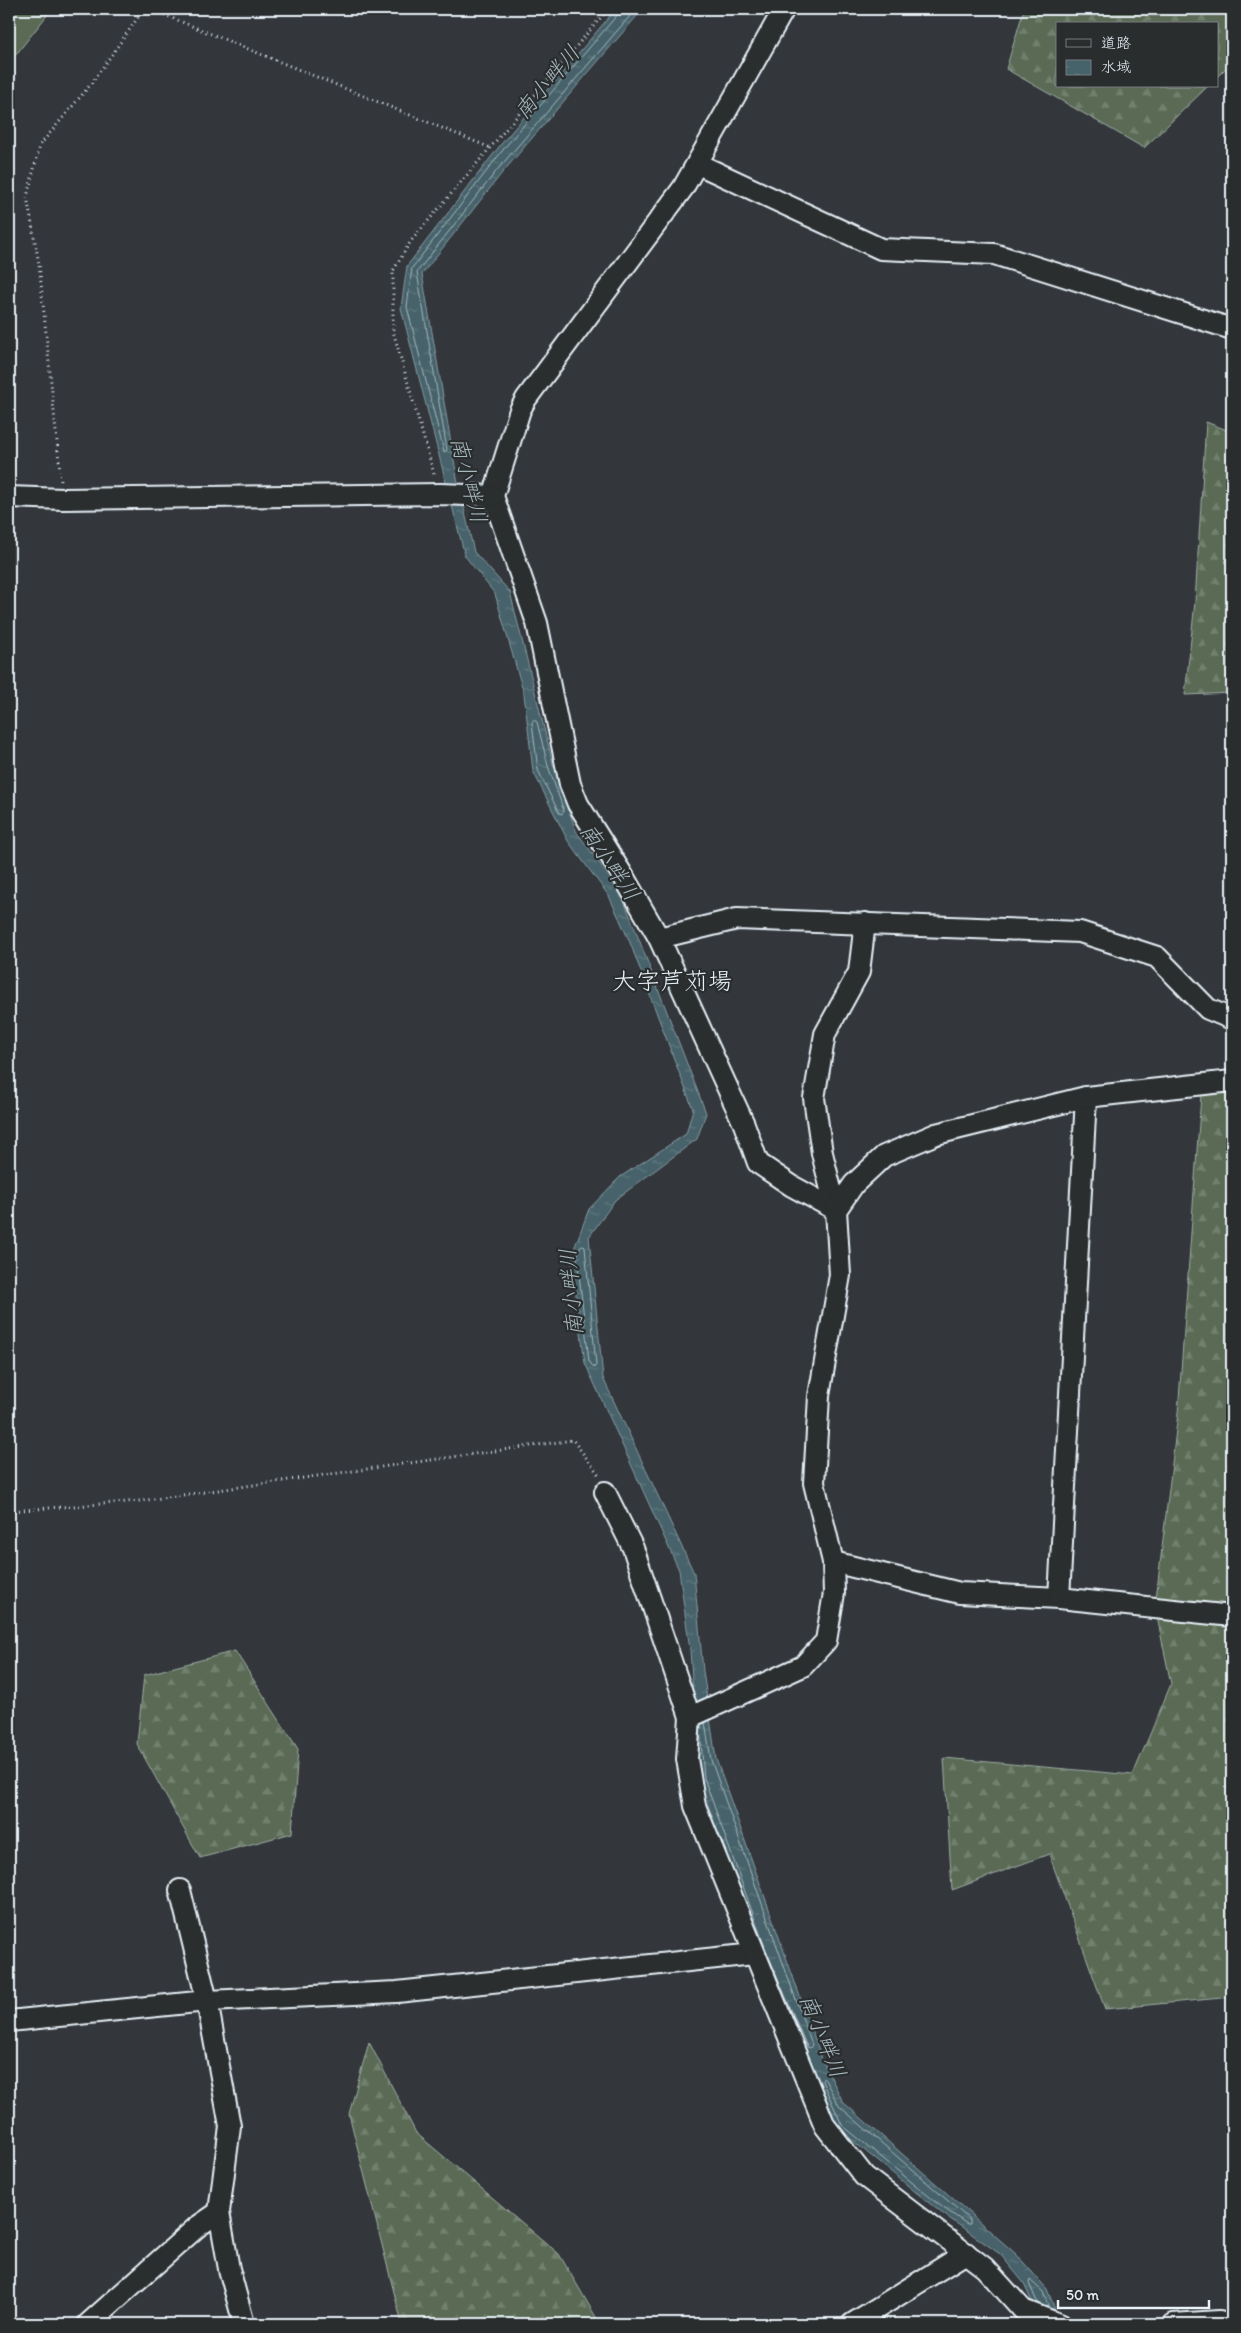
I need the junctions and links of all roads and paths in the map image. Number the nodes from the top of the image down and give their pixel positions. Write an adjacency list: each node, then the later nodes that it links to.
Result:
1 (144, 9): 11 (path)
2 (150, 9): 5 (path)
3 (608, 9): 5 (path)
4 (784, 9): 6 (street)
5 (491, 148): 8 (path)
6 (698, 164): 7 (street); 9 (street)
7 (1232, 329)
8 (443, 494): 9 (street); 11 (street)
9 (484, 495): 13 (street)
10 (9, 497): 11 (street)
11 (63, 499)
12 (864, 923): 13 (street); 14 (street); 17 (street)
13 (659, 938): 17 (street)
14 (1232, 1019)
15 (1232, 1081): 16 (street)
16 (1086, 1097): 17 (street); 21 (street)
17 (836, 1210): 20 (street)
18 (605, 1492): 19 (path); 23 (street)
19 (9, 1511)
20 (833, 1562): 21 (street); 23 (street)
21 (1059, 1598): 22 (street)
22 (1232, 1616)
23 (690, 1717): 25 (street)
24 (180, 1890): 26 (street)
25 (754, 1954): 26 (street); 29 (street)
26 (207, 2001): 27 (street); 28 (street)
27 (9, 2021)
28 (219, 2212): 30 (street); 31 (street)
29 (966, 2253): 32 (street); 33 (street)
30 (88, 2324)
31 (244, 2324)
32 (852, 2324)
33 (1059, 2324)
34 (1173, 2324): 35 (street)
35 (1232, 2324)

